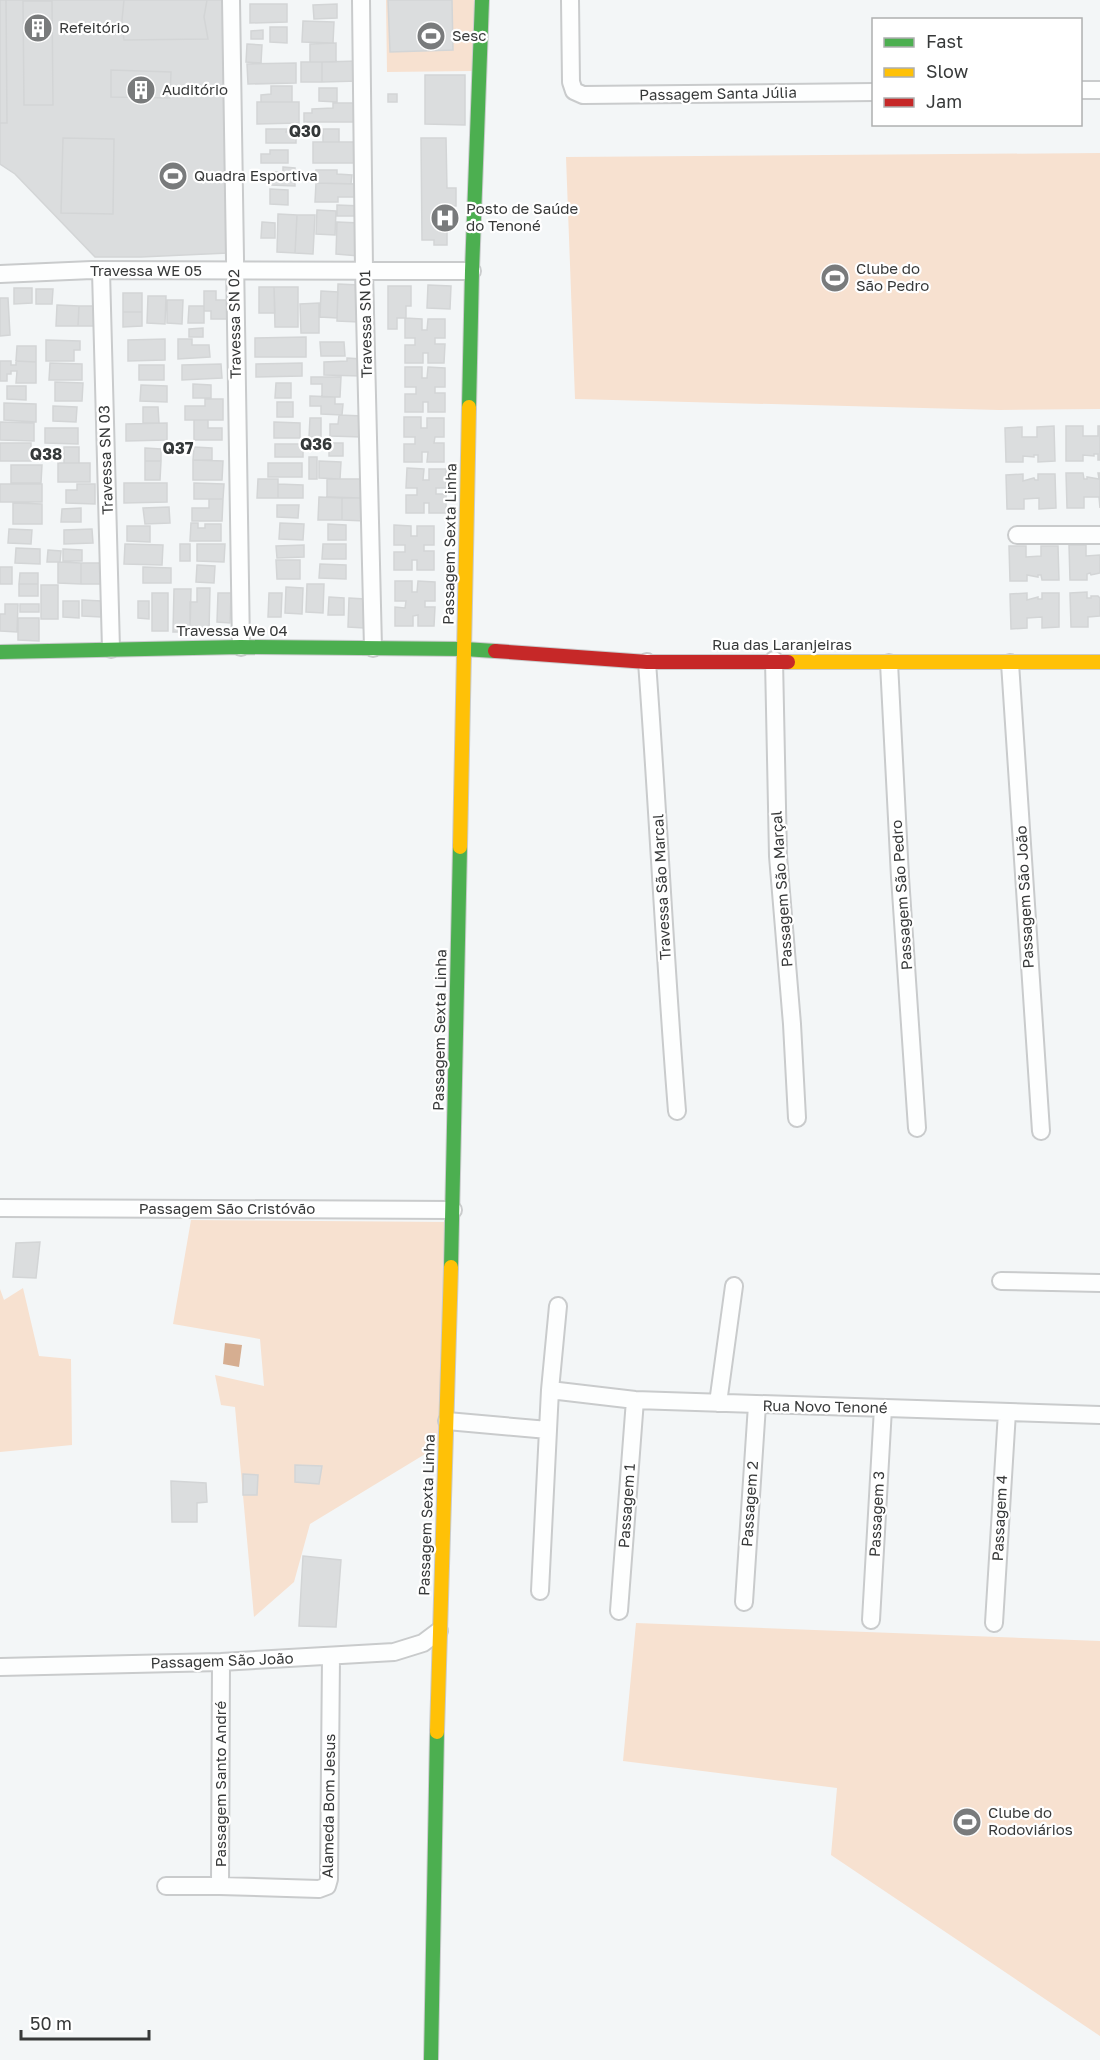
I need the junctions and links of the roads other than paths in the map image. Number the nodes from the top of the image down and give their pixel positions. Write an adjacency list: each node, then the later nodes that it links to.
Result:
1 (231, 0): 8 (street, Travessa SN 02)
2 (362, 0): 9 (street, Travessa SN 01)
3 (482, 0): 11 (street, Passagem Sexta Linha)
4 (570, 0): 7 (street, Passagem Santa Júlia)
5 (1082, 90): 6 (street)
6 (1100, 90)
7 (872, 92)
8 (234, 270): 9 (street, Travessa WE 05); 10 (street, Travessa WE 05); 15 (street, Travessa SN 02)
9 (364, 270): 11 (street, Travessa WE 05); 16 (street, Travessa SN 01)
10 (101, 271): 12 (street, Travessa WE 05); 17 (street, Travessa SN 03)
11 (472, 272): 18 (street, Passagem Sexta Linha)
12 (0, 274)
13 (1017, 535): 14 (street)
14 (1100, 535)
15 (241, 647): 16 (street, Travessa We 04); 17 (street, Travessa We 04)
16 (373, 648): 18 (street, Travessa We 04)
17 (111, 649): 19 (street, Travessa We 04)
18 (464, 649): 21 (street, Rua das Laranjeiras); 30 (street, Passagem Sexta Linha)
19 (0, 652)
20 (774, 660): 21 (street, Rua das Laranjeiras); 23 (street, Rua das Laranjeiras); 26 (street, Passagem São Marçal)
21 (647, 662): 25 (street, Travessa São Marcal)
22 (1100, 662): 24 (street, Rua das Laranjeiras)
23 (889, 663): 24 (street, Rua das Laranjeiras); 27 (street, Passagem São Pedro)
24 (1010, 663): 28 (street, Passagem São João)
25 (677, 1112)
26 (797, 1118)
27 (917, 1128)
28 (1041, 1131)
29 (0, 1208): 30 (street, Passagem São Cristóvão)
30 (453, 1210): 42 (street, Passagem Sexta Linha)
31 (1001, 1281): 32 (street)
32 (1100, 1283)
33 (734, 1287): 37 (street)
34 (558, 1306): 35 (street)
35 (550, 1390): 36 (street, Rua Novo Tenoné); 43 (street)
36 (635, 1400): 37 (street, Rua Novo Tenoné); 46 (street, Passagem 1)
37 (718, 1403): 38 (street, Rua Novo Tenoné)
38 (757, 1405): 39 (street, Rua Novo Tenoné); 45 (street, Passagem 2)
39 (883, 1408): 40 (street, Rua Novo Tenoné); 47 (street, Passagem 3)
40 (1006, 1412): 41 (street, Rua Novo Tenoné); 48 (street, Passagem 4)
41 (1100, 1415)
42 (447, 1421): 43 (street); 49 (street, Passagem Sexta Linha)
43 (548, 1430): 44 (street)
44 (540, 1591)
45 (744, 1602)
46 (619, 1611)
47 (870, 1620)
48 (994, 1623)
49 (439, 1631): 50 (street, Passagem São João); 55 (street, Passagem Sexta Linha)
50 (331, 1656): 51 (street, Passagem São João); 54 (street, Alameda Bom Jesus)
51 (221, 1662): 52 (street, Passagem São João); 54 (street, Passagem Santo André)
52 (0, 1667)
53 (166, 1886): 54 (street, Passagem Santo André)
54 (220, 1886)
55 (431, 2060)

